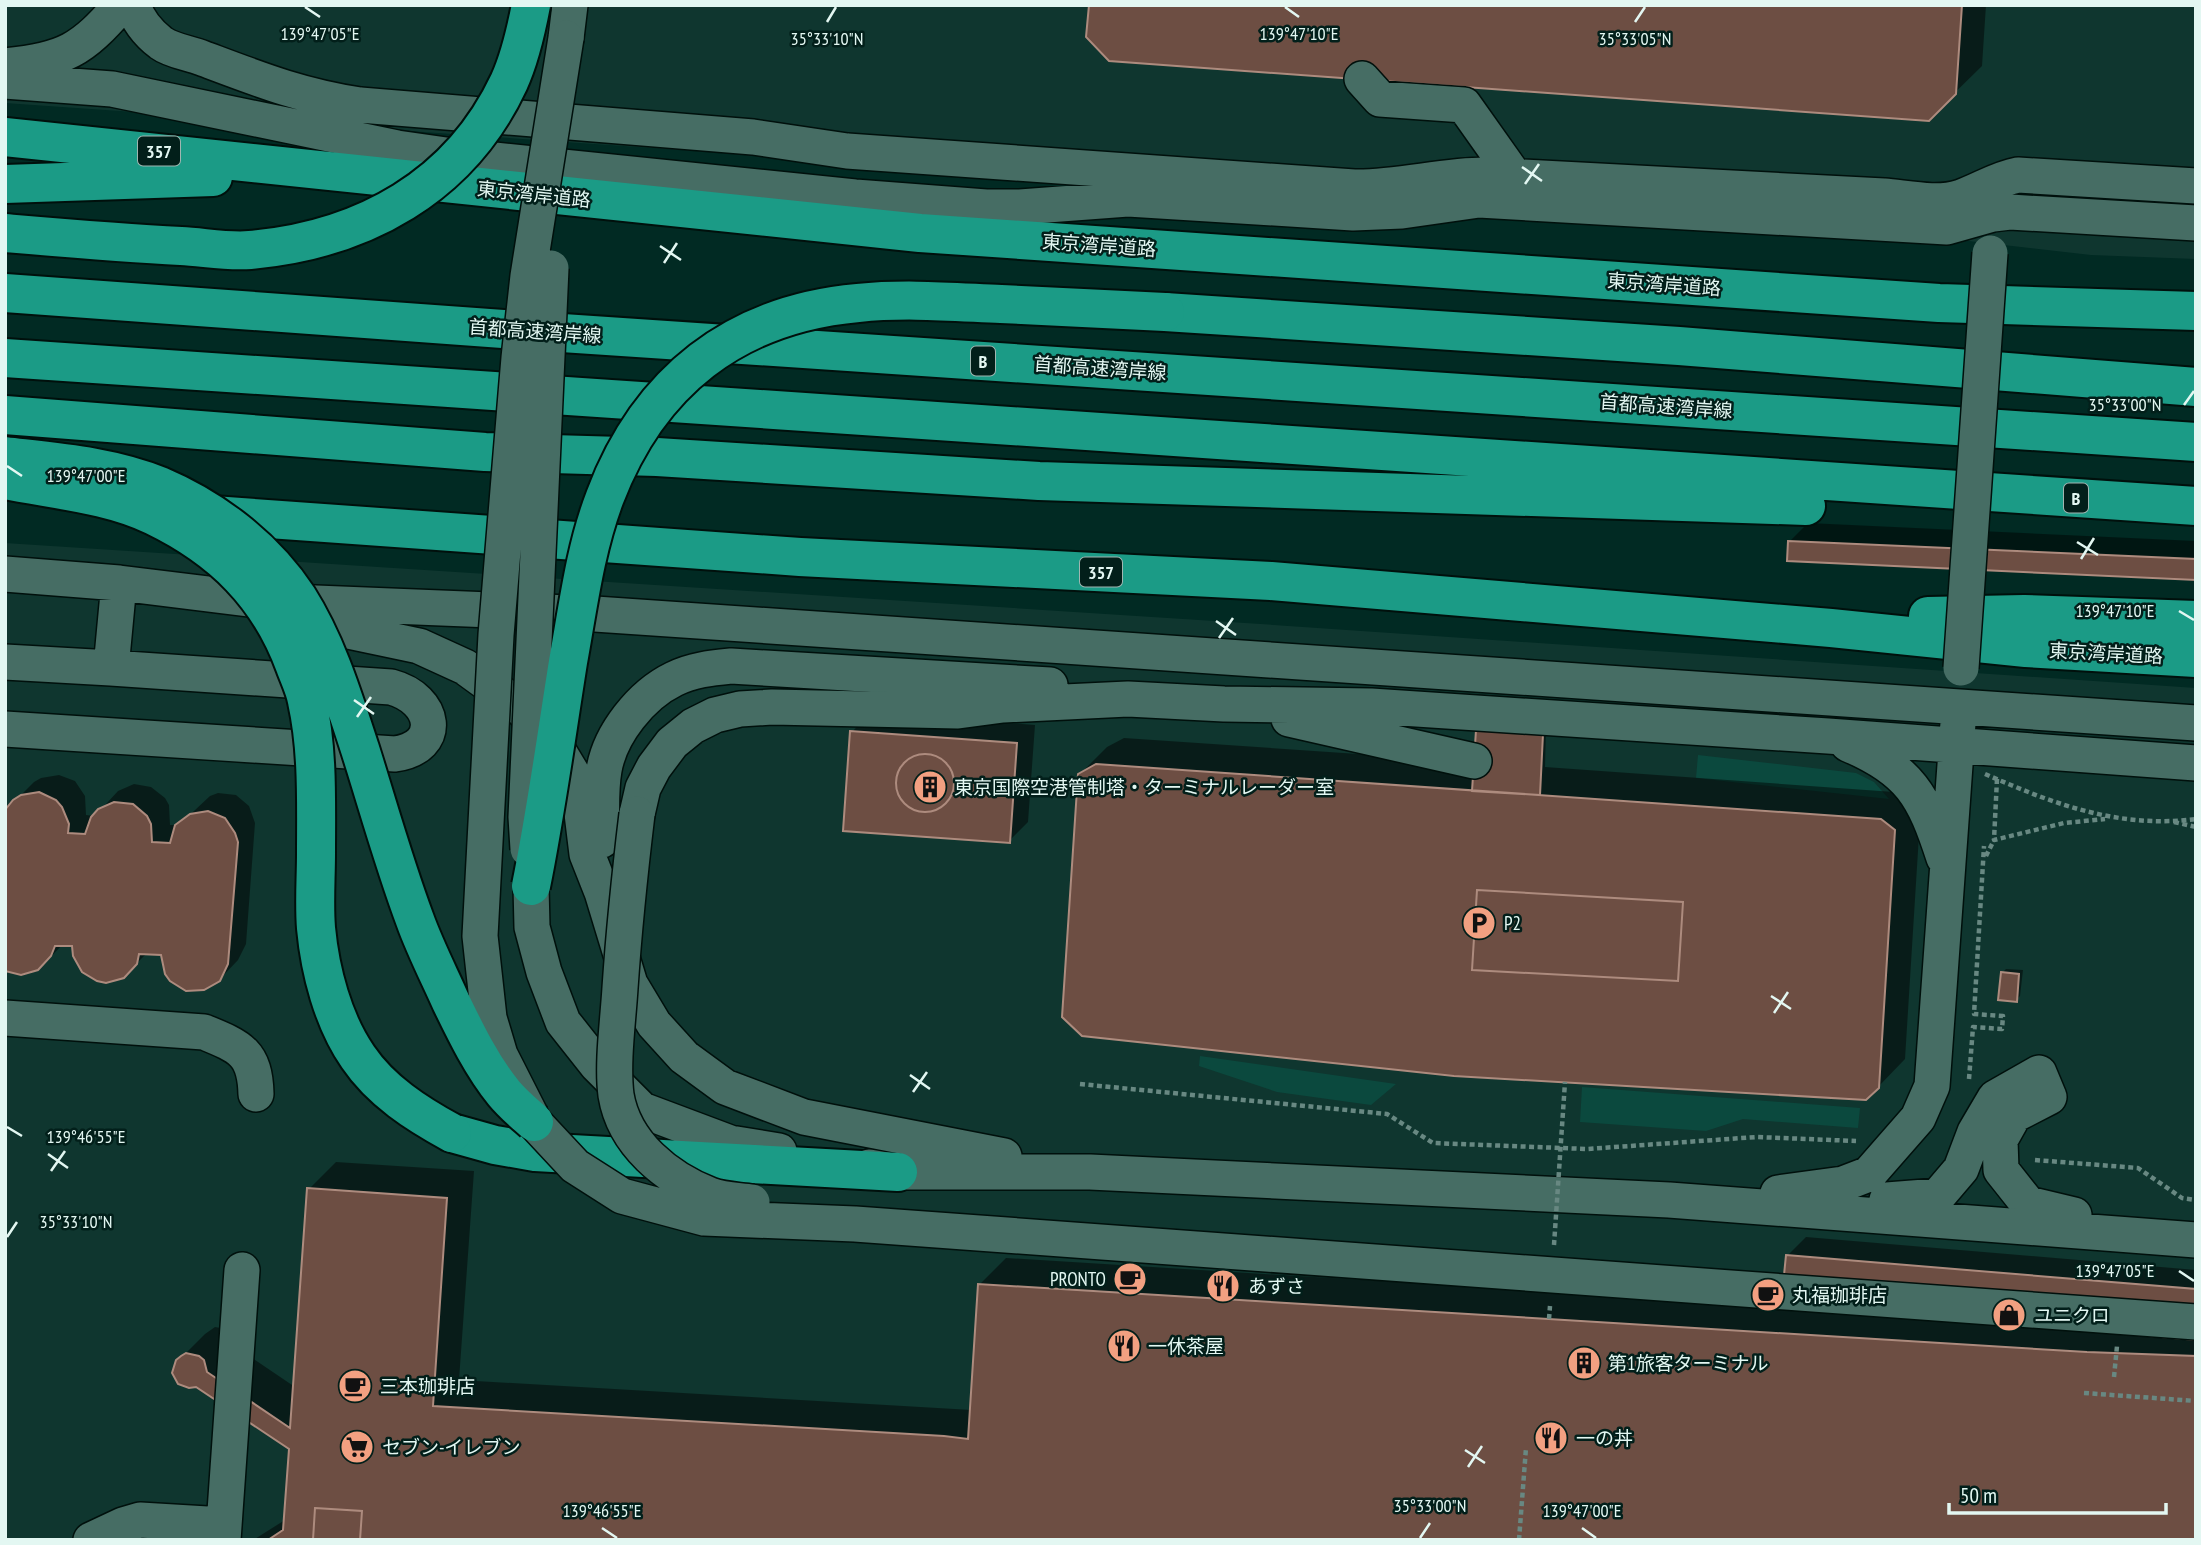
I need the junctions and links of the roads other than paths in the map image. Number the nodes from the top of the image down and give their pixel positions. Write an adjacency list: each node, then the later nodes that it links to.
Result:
1 (121, 5): 5 (street)
2 (133, 5): 10 (street)
3 (531, 5): 15 (highway, bridge)
4 (568, 22): 45 (street, bridge); 49 (street, bridge)
5 (5, 66)
6 (1362, 79): 10 (street)
7 (5, 81): 13 (street)
8 (5, 136): 9 (highway, 東京湾岸道路 / 357)
9 (312, 170): 11 (highway); 17 (highway, 東京湾岸道路 / 357)
10 (1515, 177): 12 (street)
11 (5, 184)
12 (2196, 186)
13 (1993, 214): 14 (street); 37 (street, bridge)
14 (2196, 223)
15 (5, 233)
16 (5, 293): 21 (highway, 首都高速湾岸線 / B)
17 (2196, 310)
18 (5, 358): 24 (highway, B)
19 (2196, 387): 45 (highway, bridge)
20 (5, 415): 24 (highway)
21 (2196, 442)
22 (5, 456): 49 (highway, bridge)
23 (5, 481): 50 (highway, bridge)
24 (1957, 491): 26 (highway, B)
25 (5, 499): 31 (highway, 東京湾岸道路 / 357)
26 (2196, 506)
27 (5, 574): 28 (street)
28 (119, 583): 29 (street); 34 (street)
29 (266, 601): 37 (street); 46 (street)
30 (2196, 620): 31 (highway)
31 (1831, 628): 32 (highway, 東京湾岸道路 / 357)
32 (2196, 658)
33 (5, 662): 34 (street)
34 (111, 667): 39 (street)
35 (1129, 699): 36 (street); 46 (street); 54 (street, bridge)
36 (1224, 704): 40 (street); 42 (street)
37 (1958, 706): 38 (street); 41 (street)
38 (2196, 723)
39 (5, 730)
40 (1828, 736): 41 (street); 44 (street)
41 (1972, 756): 43 (street); 44 (street)
42 (1474, 761)
43 (2196, 763)
44 (1948, 870): 52 (street)
45 (531, 886): 50 (street)
46 (602, 892): 51 (street)
47 (5, 1018): 48 (street)
48 (256, 1094)
49 (534, 1122): 54 (street, bridge)
50 (898, 1172): 51 (street)
51 (1090, 1172): 52 (street)
52 (1669, 1200): 53 (street)
53 (1840, 1213): 55 (street); 55 (street)
54 (855, 1224): 57 (street, bridge)
55 (2186, 1240)
56 (242, 1270): 58 (street)
57 (2196, 1322)
58 (223, 1532): 59 (street)
59 (91, 1540)

